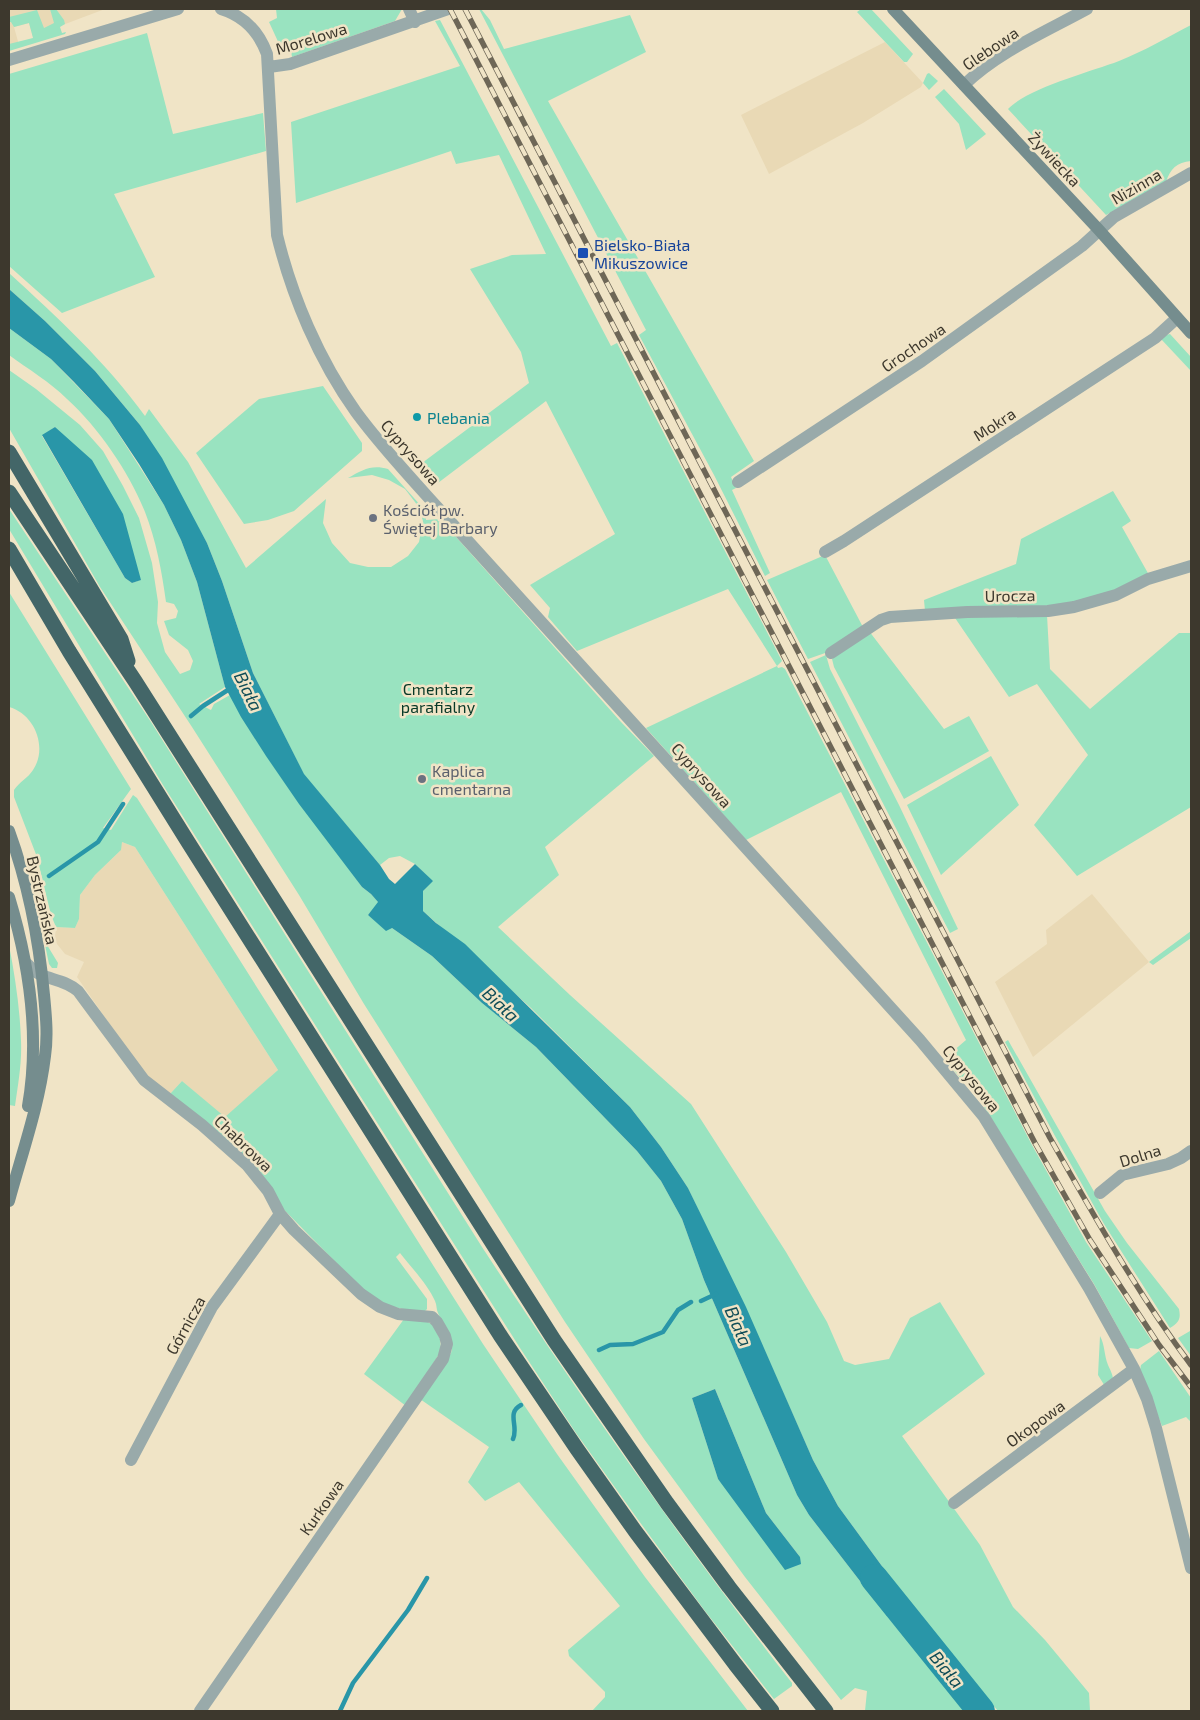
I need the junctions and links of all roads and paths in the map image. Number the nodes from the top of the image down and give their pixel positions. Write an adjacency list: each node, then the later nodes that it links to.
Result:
1 (178, 9): 8 (street)
2 (222, 9): 9 (street, Cyprysowa)
3 (409, 9): 7 (street)
4 (448, 9): 7 (street, Morelowa)
5 (893, 9): 10 (main road, Żywiecka)
6 (1087, 9): 10 (street, Glebowa)
7 (414, 22): 9 (street, Morelowa)
8 (9, 60)
9 (269, 67): 32 (street, Cyprysowa)
10 (964, 86): 12 (main road, Żywiecka)
11 (1191, 173): 12 (street, Nizinna)
12 (1099, 230): 13 (main road, Żywiecka); 15 (street, Grochowa)
13 (1186, 324): 18 (street, Mokra)
14 (9, 452): 21 (highway)
15 (738, 482)
16 (9, 492): 21 (highway)
17 (9, 549): 37 (highway)
18 (824, 552)
19 (1191, 566): 20 (street, Urocza)
20 (832, 653)
21 (135, 681): 38 (highway)
22 (9, 831): 25 (main road, Bystrzańska)
23 (9, 897): 24 (main road, Bystrzańska)
24 (26, 964): 25 (street); 27 (main road, Bystrzańska)
25 (42, 977): 27 (main road, Bystrzańska); 30 (street, Chabrowa)
26 (1191, 1151): 28 (street, Dolna)
27 (14, 1180): 29 (main road, Bystrzańska)
28 (1100, 1193)
29 (9, 1201)
30 (280, 1214): 31 (street, Chabrowa); 33 (street, Górnicza)
31 (432, 1317): 36 (street, Kurkowa)
32 (1134, 1369): 34 (street, Okopowa); 35 (street, Cyprysowa)
33 (131, 1460)
34 (954, 1503)
35 (1191, 1568)
36 (200, 1711)
37 (772, 1711)
38 (826, 1711)

